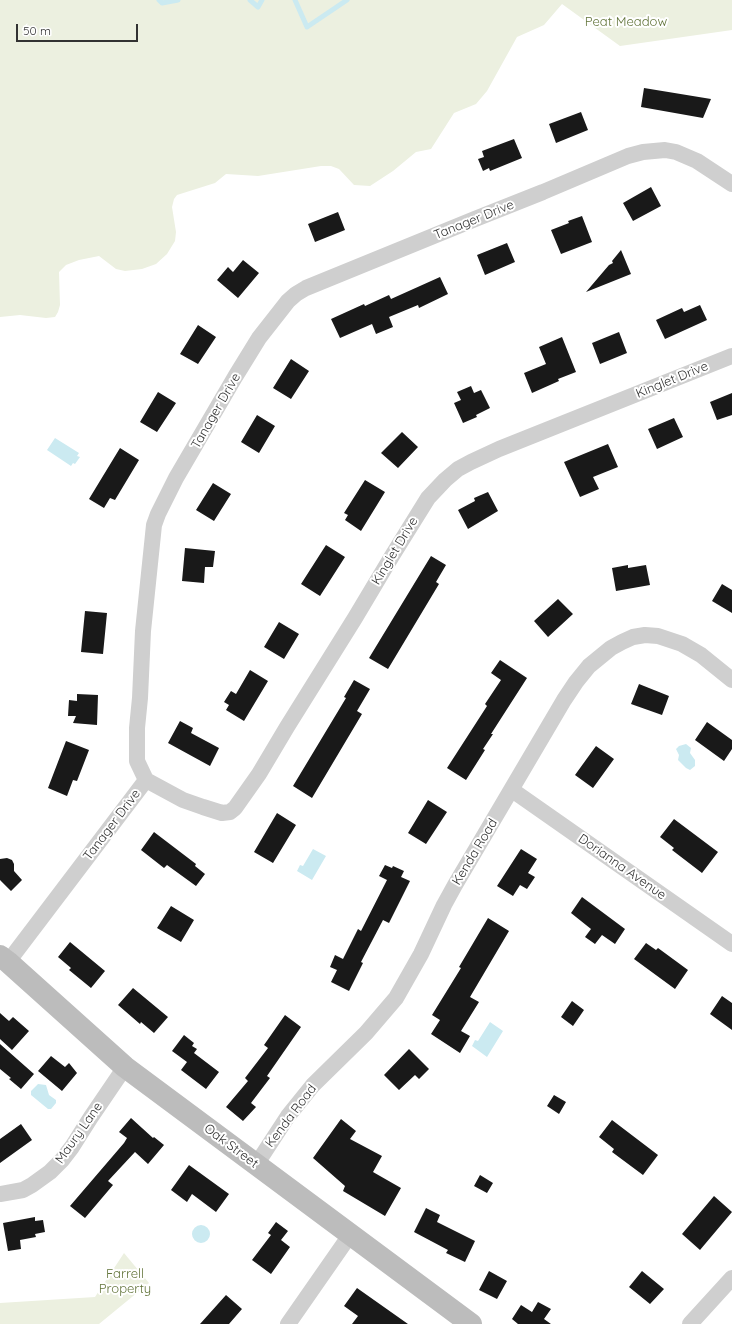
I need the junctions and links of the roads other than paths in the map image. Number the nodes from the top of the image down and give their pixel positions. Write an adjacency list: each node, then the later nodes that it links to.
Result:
1 (732, 184): 4 (street, Tanager Drive)
2 (732, 356): 4 (street, Kinglet Drive)
3 (732, 680): 5 (street, Kenda Road)
4 (146, 780): 7 (street, Tanager Drive)
5 (512, 790): 6 (street, Dorianna Avenue); 9 (street, Kenda Road)
6 (732, 944)
7 (4, 959): 8 (street, Oak Street)
8 (125, 1067): 9 (street, Oak Street); 10 (street, Maury Lane)
9 (256, 1165): 11 (street, Oak Street)
10 (0, 1194)
11 (350, 1235): 13 (street); 14 (street, Oak Street)
12 (732, 1278): 15 (street)
13 (288, 1324)
14 (471, 1324)
15 (690, 1324)

